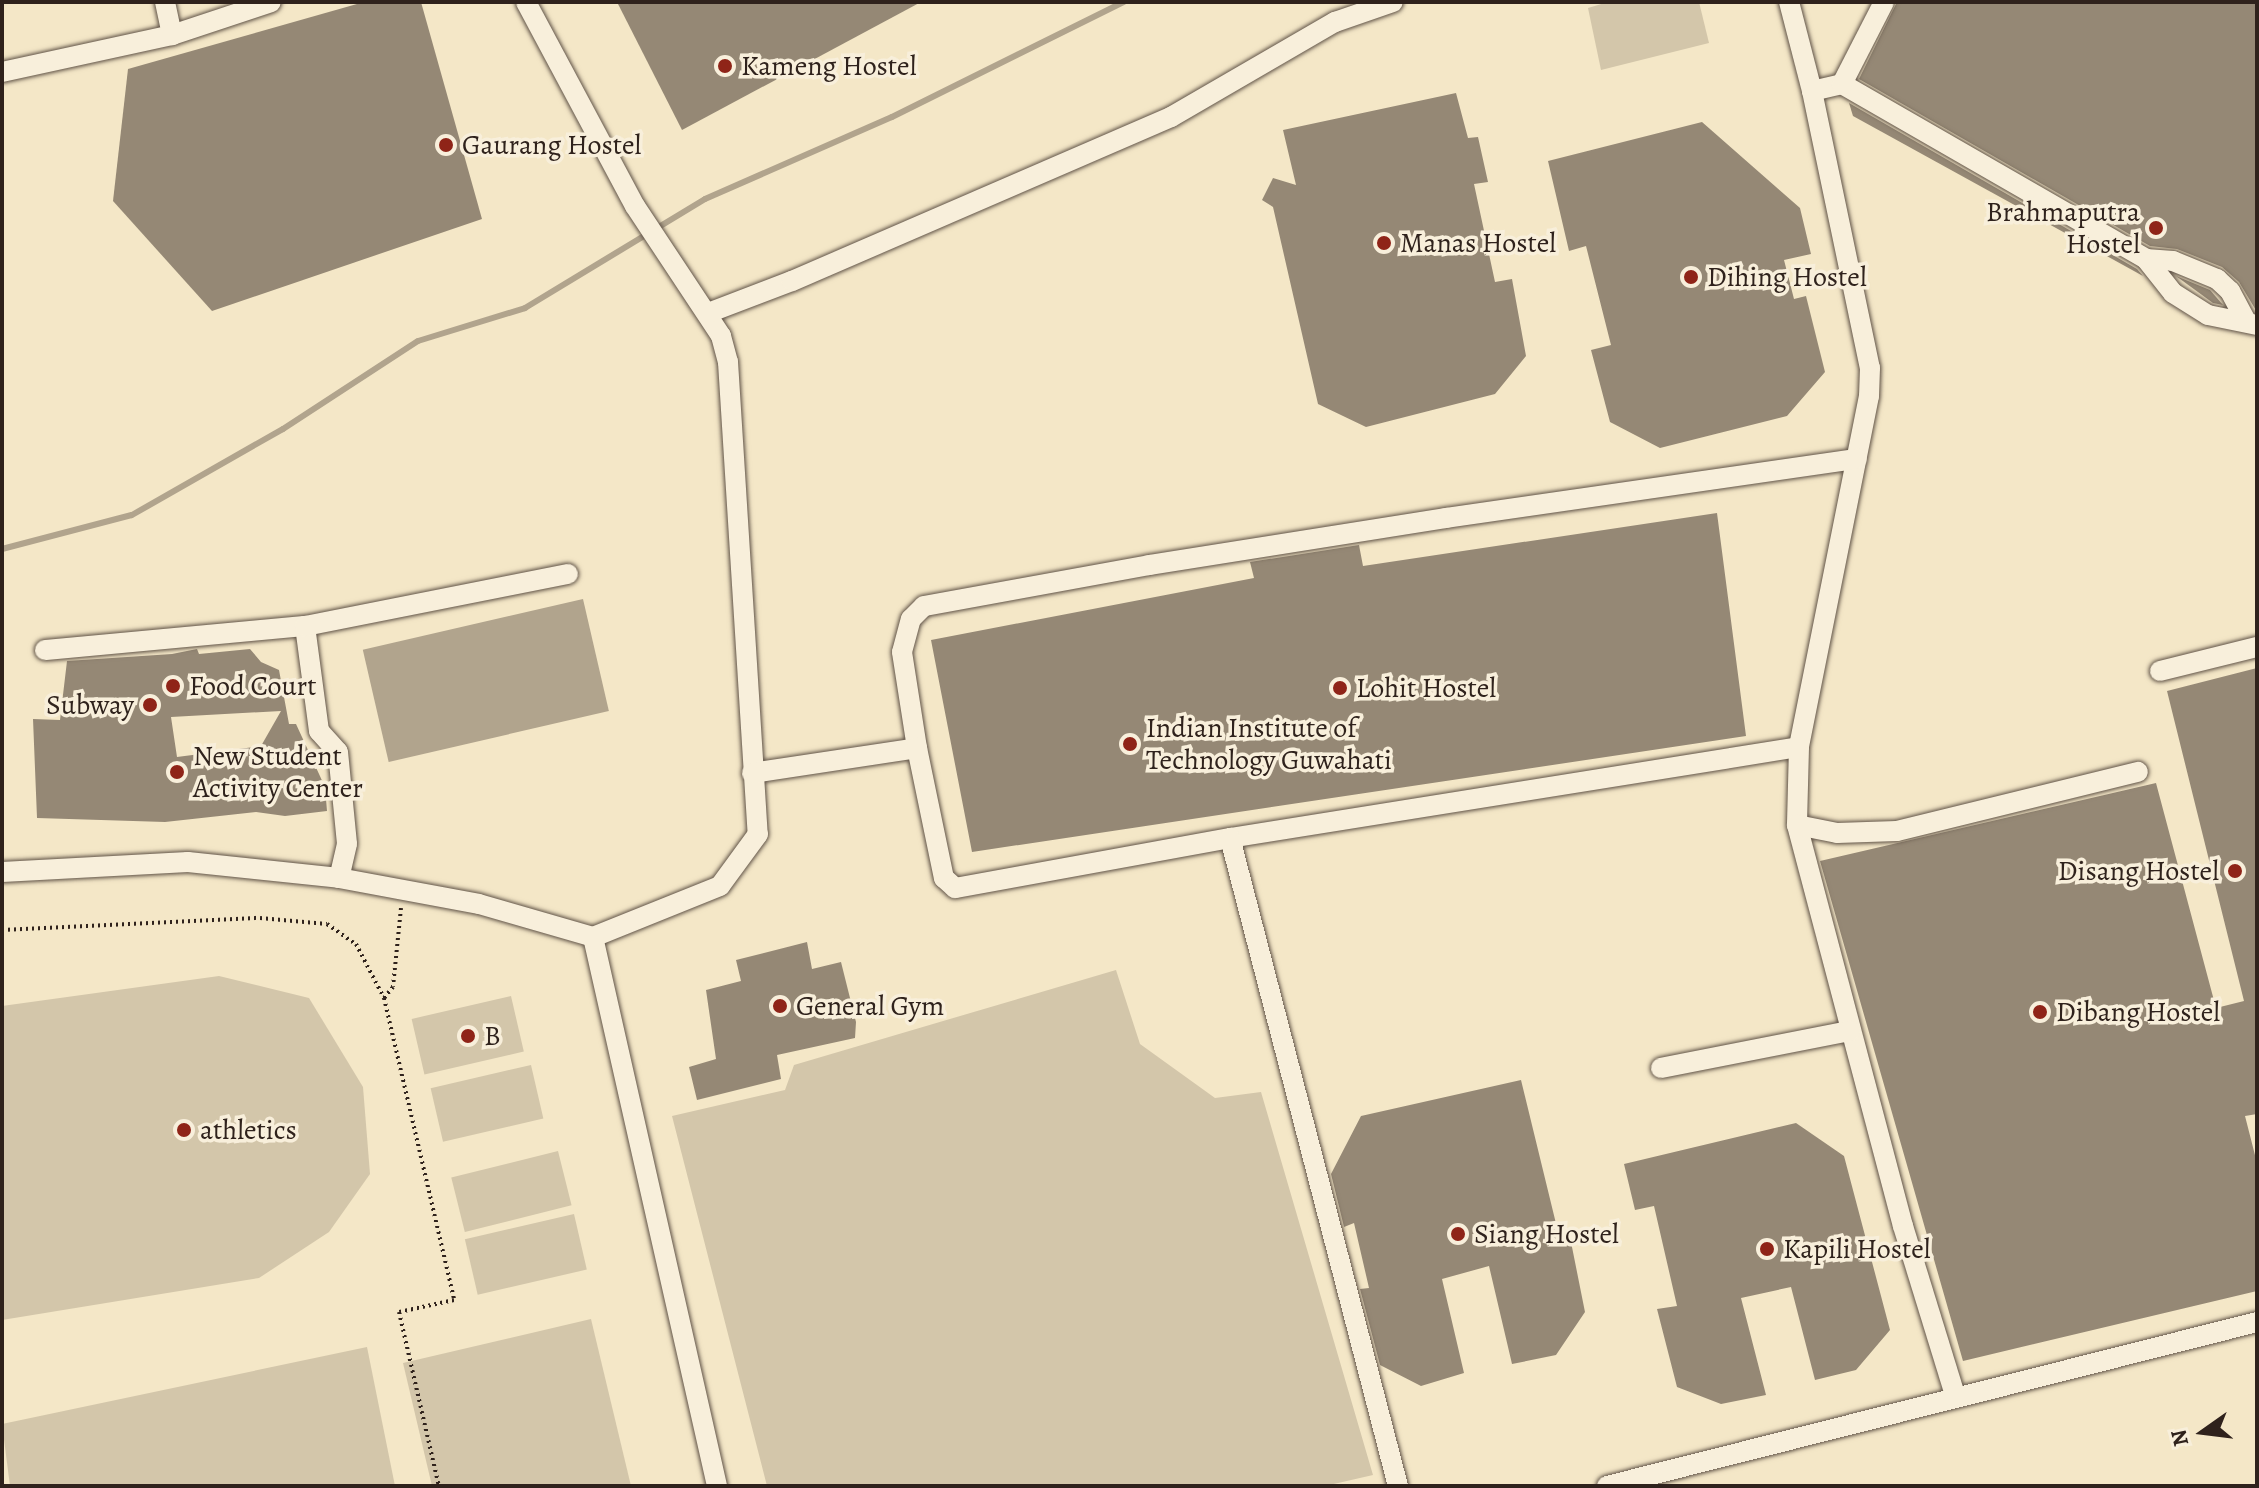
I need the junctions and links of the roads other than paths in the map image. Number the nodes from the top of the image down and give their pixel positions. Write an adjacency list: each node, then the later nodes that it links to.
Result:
1 (165, 2): 8 (street)
2 (271, 2): 8 (street)
3 (526, 2): 13 (street)
4 (1393, 2): 7 (street)
5 (1789, 2): 11 (street)
6 (1884, 2): 10 (street)
7 (1359, 7): 13 (street)
8 (172, 35): 9 (street)
9 (2, 72)
10 (1842, 84): 11 (street); 12 (street)
11 (1812, 91): 15 (street)
12 (2146, 259): 14 (street); 14 (street)
13 (708, 313): 24 (street)
14 (2252, 323)
15 (1857, 459): 21 (street); 22 (street)
16 (568, 574): 17 (street)
17 (305, 626): 19 (street); 28 (street)
18 (2257, 647): 20 (street)
19 (45, 650)
20 (2160, 671)
21 (1799, 747): 25 (street); 26 (street)
22 (917, 748): 24 (street); 26 (street)
23 (2138, 772): 25 (street)
24 (752, 773): 29 (street)
25 (1797, 825): 30 (street)
26 (1230, 838): 35 (street)
27 (2, 872): 28 (street)
28 (339, 878): 29 (street)
29 (593, 937): 34 (street)
30 (1850, 1031): 31 (street); 33 (street)
31 (1661, 1068)
32 (2257, 1322): 33 (street)
33 (1955, 1395): 36 (street)
34 (717, 1486)
35 (1398, 1486)
36 (1607, 1486)

